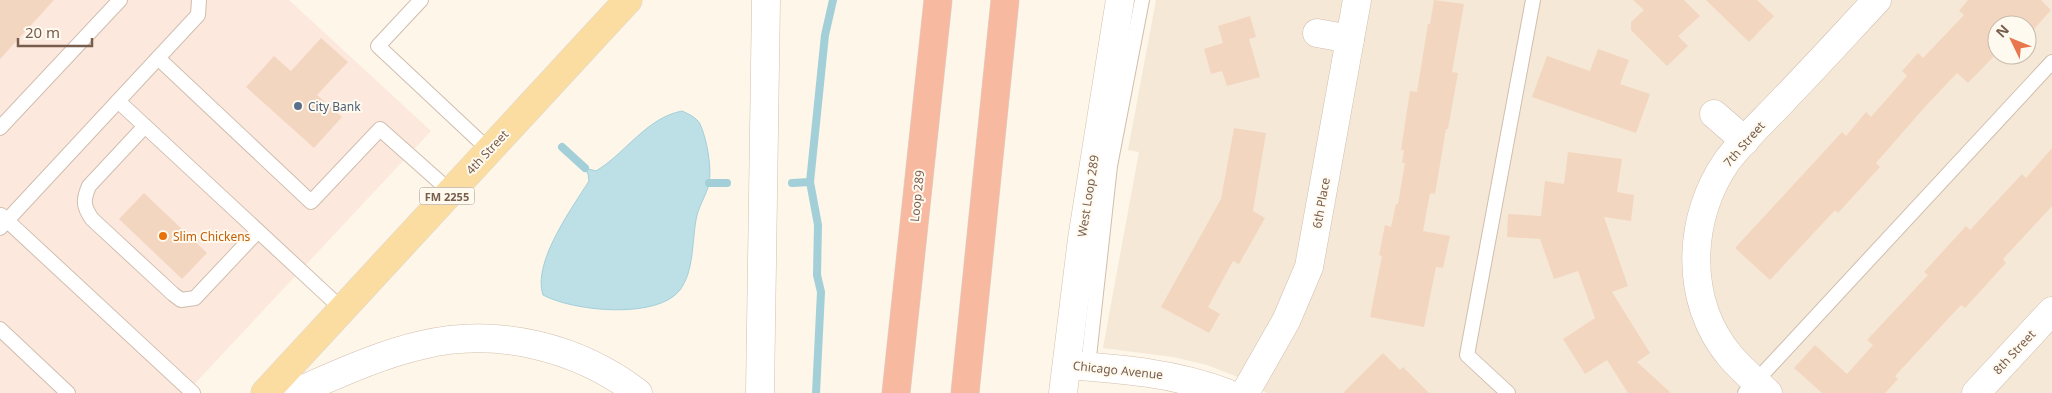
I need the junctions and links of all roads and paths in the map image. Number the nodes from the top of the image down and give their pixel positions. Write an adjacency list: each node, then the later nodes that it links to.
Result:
1 (120, 0): 20 (lane)
2 (199, 0): 15 (lane)
3 (421, 0): 22 (lane)
4 (628, 0): 22 (main road, 4th Street / FM 2255)
5 (938, 0): 37 (highway, Loop 289)
6 (1006, 0): 38 (highway)
7 (1120, 0): 29 (street, West Loop 289)
8 (1142, 0): 29 (lane)
9 (1357, 0): 14 (street, 6th Place)
10 (1532, 0): 42 (lane)
11 (1877, 0): 21 (street, 7th Street)
12 (767, 2): 36 (street)
13 (1317, 33): 14 (street)
14 (1350, 39): 41 (street, 6th Place)
15 (158, 58): 17 (lane); 23 (lane)
16 (2052, 62): 30 (lane)
17 (118, 101): 19 (lane); 24 (lane)
18 (1714, 114): 21 (street)
19 (145, 126): 25 (lane); 25 (lane)
20 (0, 128)
21 (1745, 141): 30 (street, 7th Street)
22 (490, 150): 23 (main road, 4th Street / FM 2255)
23 (450, 192): 26 (main road, 4th Street / FM 2255)
24 (2, 221): 32 (lane)
25 (258, 230): 26 (lane)
26 (342, 309): 33 (main road, 4th Street / FM 2255)
27 (2052, 311): 43 (street, 8th Street)
28 (0, 329): 31 (lane)
29 (1077, 366): 39 (street, West Loop 289); 40 (street, Chicago Avenue)
30 (1756, 389)
31 (68, 393)
32 (193, 393)
33 (265, 393)
34 (294, 393): 35 (street)
35 (638, 393)
36 (760, 393)
37 (896, 393)
38 (965, 393)
39 (1063, 393)
40 (1227, 393)
41 (1245, 393)
42 (1508, 393)
43 (1976, 393)

